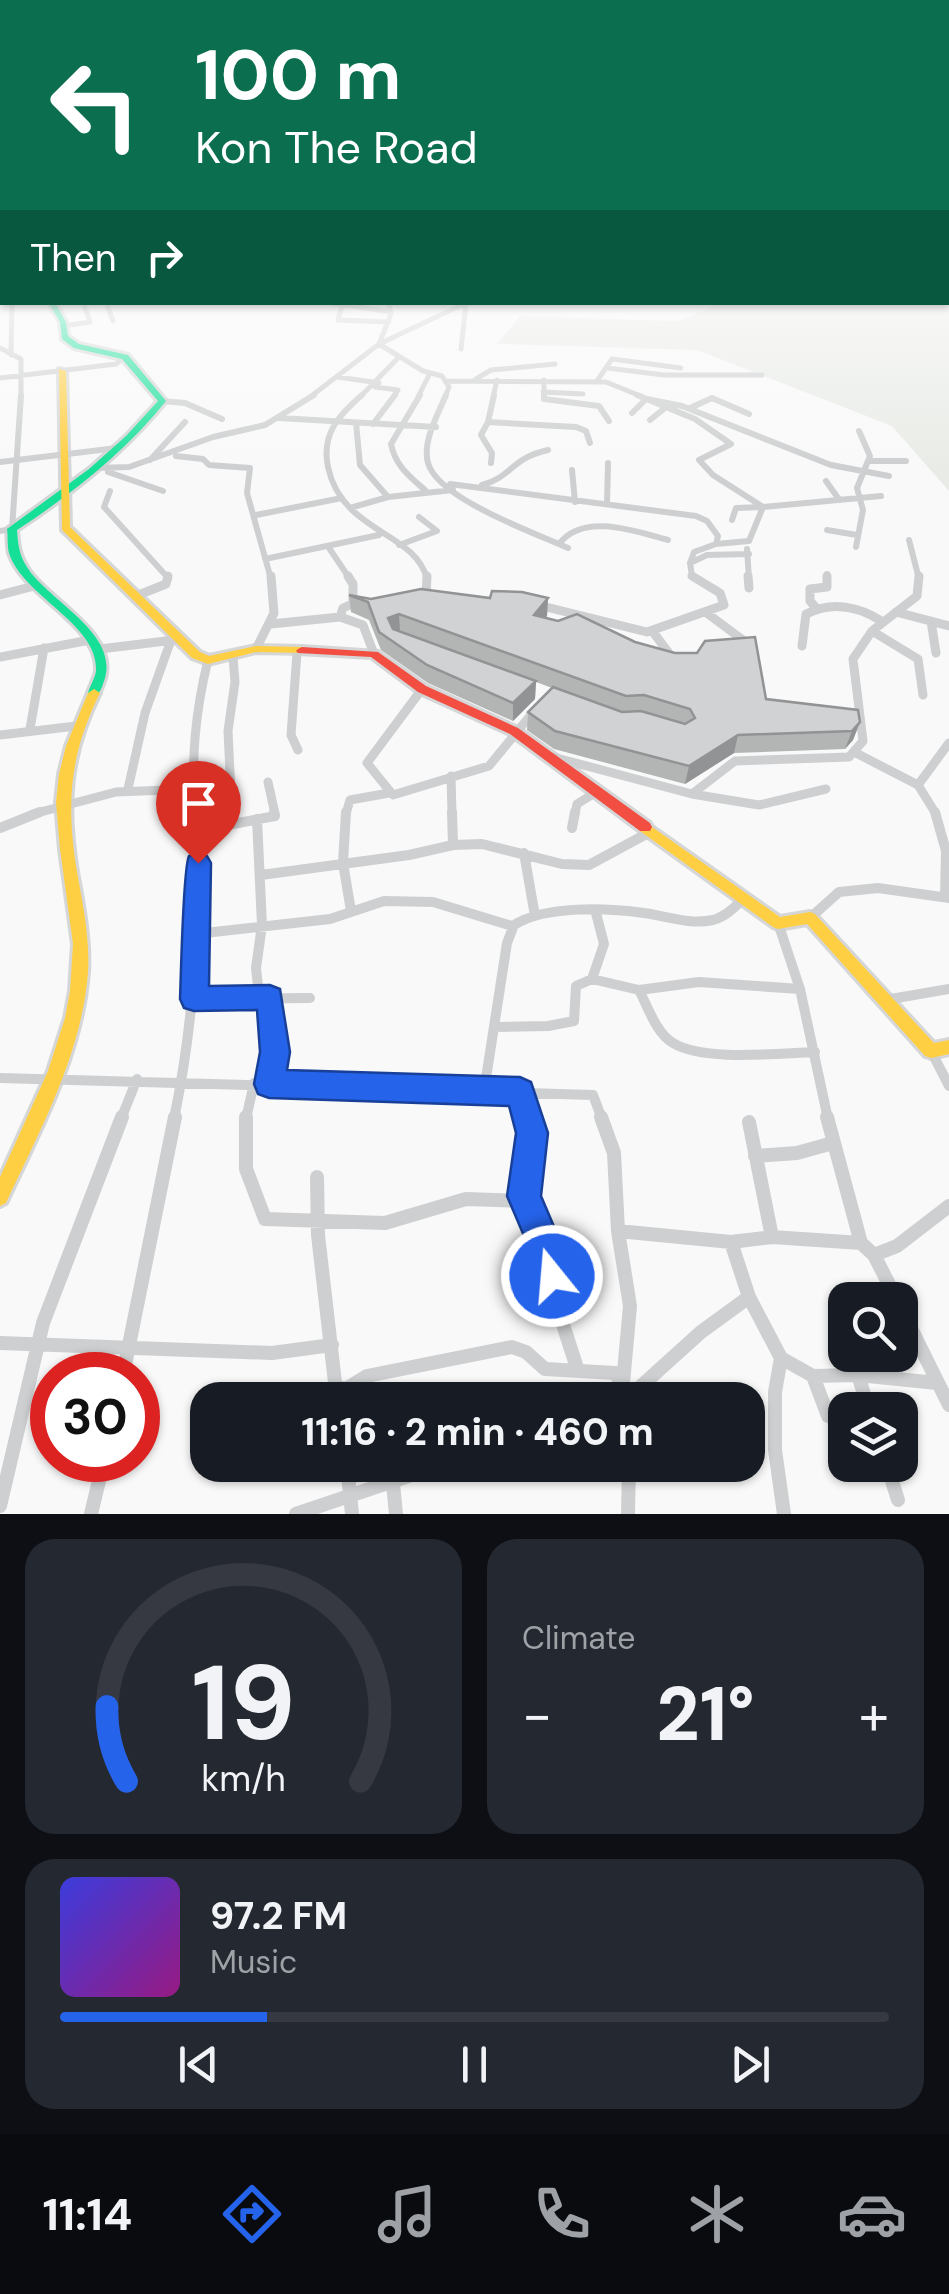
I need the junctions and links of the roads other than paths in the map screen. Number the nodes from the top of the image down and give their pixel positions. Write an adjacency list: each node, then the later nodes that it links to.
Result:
1 (11, 326): 9 (street)
2 (63, 326): 10 (street)
3 (387, 327): 6 (street)
4 (416, 327): 6 (street)
5 (464, 327): 8 (street)
6 (379, 344): 11 (street); 20 (street)
7 (0, 348): 9 (street)
8 (461, 349)
9 (11, 354): 18 (street)
10 (126, 357): 15 (street); 30 (street)
11 (399, 357): 16 (street); 26 (street)
12 (555, 364): 21 (street)
13 (607, 368): 14 (street); 17 (street); 25 (street)
14 (681, 368)
15 (62, 371): 18 (street); 52 (street)
16 (430, 373): 24 (street); 32 (street)
17 (762, 375)
18 (22, 376): 19 (street); 54 (street)
19 (0, 378)
20 (338, 378): 26 (street); 37 (street)
21 (473, 380): 22 (street); 24 (street)
22 (496, 380): 23 (street); 43 (street)
23 (544, 380): 25 (street); 27 (street)
24 (446, 381): 47 (street)
25 (596, 381): 29 (street)
26 (377, 385): 31 (street); 42 (street)
27 (544, 392): 28 (street); 40 (street)
28 (584, 394)
29 (642, 399): 33 (street); 34 (street); 35 (street)
30 (162, 400): 38 (street); 50 (street)
31 (391, 400): 32 (street); 45 (street)
32 (414, 402): 46 (street)
33 (665, 408): 39 (street); 79 (street)
34 (690, 408): 36 (street); 63 (street)
35 (632, 413)
36 (749, 414)
37 (276, 418): 42 (street); 53 (street)
38 (222, 419)
39 (650, 420)
40 (608, 421)
41 (185, 422): 58 (street)
42 (338, 422): 44 (street); 75 (street)
43 (488, 422): 49 (street); 59 (street)
44 (356, 423): 45 (street); 74 (street)
45 (372, 424): 46 (street)
46 (397, 425): 47 (street); 69 (street)
47 (436, 427): 67 (street)
48 (859, 431): 55 (street)
49 (590, 443)
50 (118, 448): 52 (street); 61 (street)
51 (548, 450): 66 (street)
52 (63, 454): 54 (street); 73 (street)
53 (172, 455): 58 (street); 81 (street)
54 (16, 460): 57 (street); 84 (street)
55 (870, 461): 56 (street); 63 (street)
56 (906, 461)
57 (0, 462)
58 (148, 462): 61 (street)
59 (491, 463)
60 (608, 463): 78 (street)
61 (96, 468): 68 (street); 73 (street)
62 (572, 470): 77 (street)
63 (862, 475): 64 (street); 71 (street)
64 (890, 476)
65 (826, 481): 76 (street)
66 (480, 486): 67 (street); 77 (street)
67 (451, 487): 69 (street); 91 (street)
68 (163, 490)
69 (425, 490): 74 (street)
70 (110, 491): 104 (street)
71 (856, 496): 72 (street); 76 (street); 87 (street)
72 (881, 496)
73 (63, 497): 84 (street); 104 (street)
74 (388, 497): 80 (street)
75 (342, 498): 80 (street); 81 (street)
76 (838, 498): 79 (street)
77 (576, 502): 78 (street)
78 (606, 504): 92 (street)
79 (763, 507): 83 (street); 90 (street)
80 (350, 508): 86 (street)
81 (256, 516): 98 (street)
82 (420, 517): 93 (street)
83 (732, 520)
84 (6, 530): 101 (street)
85 (827, 530): 87 (street)
86 (379, 535): 93 (street); 95 (street)
87 (857, 535): 94 (street)
88 (668, 540): 91 (street)
89 (909, 540): 112 (street)
90 (744, 542): 92 (street); 97 (street)
91 (559, 544): 96 (street)
92 (716, 544): 99 (street)
93 (399, 545): 105 (street)
94 (856, 547)
95 (329, 548): 98 (street); 109 (street)
96 (568, 548)
97 (749, 554): 99 (street); 102 (street)
98 (264, 559): 117 (street)
99 (690, 563): 113 (street)
100 (827, 574): 111 (street)
101 (38, 585): 103 (street); 122 (street)
102 (750, 588)
103 (0, 595)
104 (136, 596): 121 (street)
105 (426, 596): 106 (street); 107 (street)
106 (444, 597)
107 (408, 598)
108 (371, 600): 109 (street)
109 (353, 601): 114 (street)
110 (522, 601): 119 (street)
111 (817, 608): 116 (street); 124 (street)
112 (896, 612): 115 (street); 116 (street)
113 (708, 614): 119 (street); 123 (street)
114 (340, 617): 117 (street); 129 (street)
115 (931, 621): 118 (street); 128 (street)
116 (883, 622): 120 (street)
117 (271, 624): 126 (street)
118 (949, 626)
119 (654, 632): 131 (street)
120 (872, 632): 135 (street); 143 (street)
121 (174, 640): 122 (street); 133 (street); 148 (street)
122 (95, 644): 125 (street); 137 (street)
123 (750, 645)
124 (802, 646)
125 (44, 648): 132 (street); 138 (street)
126 (256, 649): 127 (street); 130 (street)
127 (297, 653): 129 (street); 142 (street)
128 (936, 653)
129 (374, 654): 134 (street)
130 (233, 656): 133 (street); 156 (street)
131 (671, 656)
132 (0, 657)
133 (208, 660): 150 (street)
134 (422, 688): 139 (street); 152 (street)
135 (923, 696)
136 (538, 707): 139 (street)
137 (76, 726): 138 (street); 154 (street)
138 (30, 728): 140 (street)
139 (514, 731): 144 (street); 145 (street)
140 (0, 735)
141 (949, 743): 147 (street)
142 (298, 750)
143 (856, 753): 147 (street); 153 (street)
144 (550, 756): 151 (street); 153 (street)
145 (451, 776): 152 (street); 161 (street)
146 (268, 782): 155 (street)
147 (918, 785): 162 (street)
148 (128, 788): 150 (street); 154 (street)
149 (826, 788): 153 (street)
150 (193, 789): 159 (street)
151 (598, 791): 158 (street); 160 (street)
152 (390, 793): 164 (street)
153 (692, 794)
154 (63, 801): 157 (street); 188 (street)
155 (258, 819): 156 (street); 165 (street)
156 (234, 824): 159 (street)
157 (0, 828)
158 (572, 828)
159 (196, 831): 175 (street)
160 (652, 831): 163 (street); 166 (street)
161 (453, 844): 163 (street); 164 (street)
162 (948, 851): 167 (street)
163 (524, 853): 170 (street)
164 (343, 863): 165 (street); 168 (street)
165 (261, 875): 173 (street)
166 (744, 898): 169 (street); 172 (street)
167 (947, 898): 171 (street)
168 (352, 911): 173 (street); 174 (street)
169 (596, 913): 170 (street); 176 (street)
170 (536, 916): 174 (street)
171 (810, 918): 172 (street); 183 (street)
172 (778, 923): 177 (street)
173 (262, 925): 175 (street); 180 (street)
174 (512, 926): 184 (street)
175 (196, 934): 182 (street)
176 (592, 979): 179 (street); 184 (street)
177 (800, 988): 179 (street); 187 (street)
178 (949, 989): 183 (street)
179 (639, 990): 187 (street)
180 (264, 997): 181 (street); 182 (street); 193 (street)
181 (310, 998)
182 (194, 999): 191 (street)
183 (884, 1000): 186 (street)
184 (495, 1026): 195 (street)
185 (949, 1047): 186 (street)
186 (931, 1051): 194 (street)
187 (815, 1052): 198 (street)
188 (56, 1076): 189 (street); 190 (street); 201 (street)
189 (0, 1078)
190 (138, 1079): 191 (street); 214 (street)
191 (182, 1081): 192 (street); 216 (street)
192 (254, 1083): 193 (street); 204 (street)
193 (269, 1084): 195 (street)
194 (949, 1086)
195 (484, 1091): 196 (street)
196 (520, 1092): 202 (street); 205 (street)
197 (750, 1122): 199 (street)
198 (833, 1143): 199 (street); 208 (street)
199 (755, 1156): 206 (street)
200 (317, 1177): 204 (street)
201 (0, 1196)
202 (526, 1201): 204 (street); 219 (street)
203 (949, 1206): 209 (street)
204 (317, 1223): 215 (street)
205 (618, 1231): 207 (street); 225 (street)
206 (772, 1237): 207 (street); 208 (street)
207 (731, 1242): 211 (street)
208 (861, 1243): 209 (street)
209 (874, 1254): 210 (street)
210 (888, 1282)
211 (750, 1298): 218 (street); 226 (street)
212 (0, 1343): 214 (street)
213 (918, 1344): 227 (street)
214 (38, 1345): 216 (street); 237 (street)
215 (332, 1345): 216 (street); 222 (street)
216 (128, 1349): 217 (street)
217 (127, 1352)
218 (781, 1358): 221 (street); 243 (street)
219 (578, 1371): 223 (street); 224 (street)
220 (858, 1375): 221 (street); 227 (street); 228 (street)
221 (812, 1376): 230 (street)
222 (334, 1382)
223 (356, 1382)
224 (620, 1382)
225 (627, 1382)
226 (643, 1382)
227 (937, 1382): 229 (street)
228 (864, 1392)
229 (949, 1404)
230 (828, 1416)
231 (99, 1482): 239 (street)
232 (398, 1482): 235 (street)
233 (629, 1482): 242 (street)
234 (892, 1482): 236 (street)
235 (393, 1484): 238 (street); 241 (street)
236 (898, 1500)
237 (0, 1506)
238 (352, 1506): 240 (street)
239 (92, 1514)
240 (296, 1514)
241 (396, 1514)
242 (628, 1514)
243 (784, 1514)

